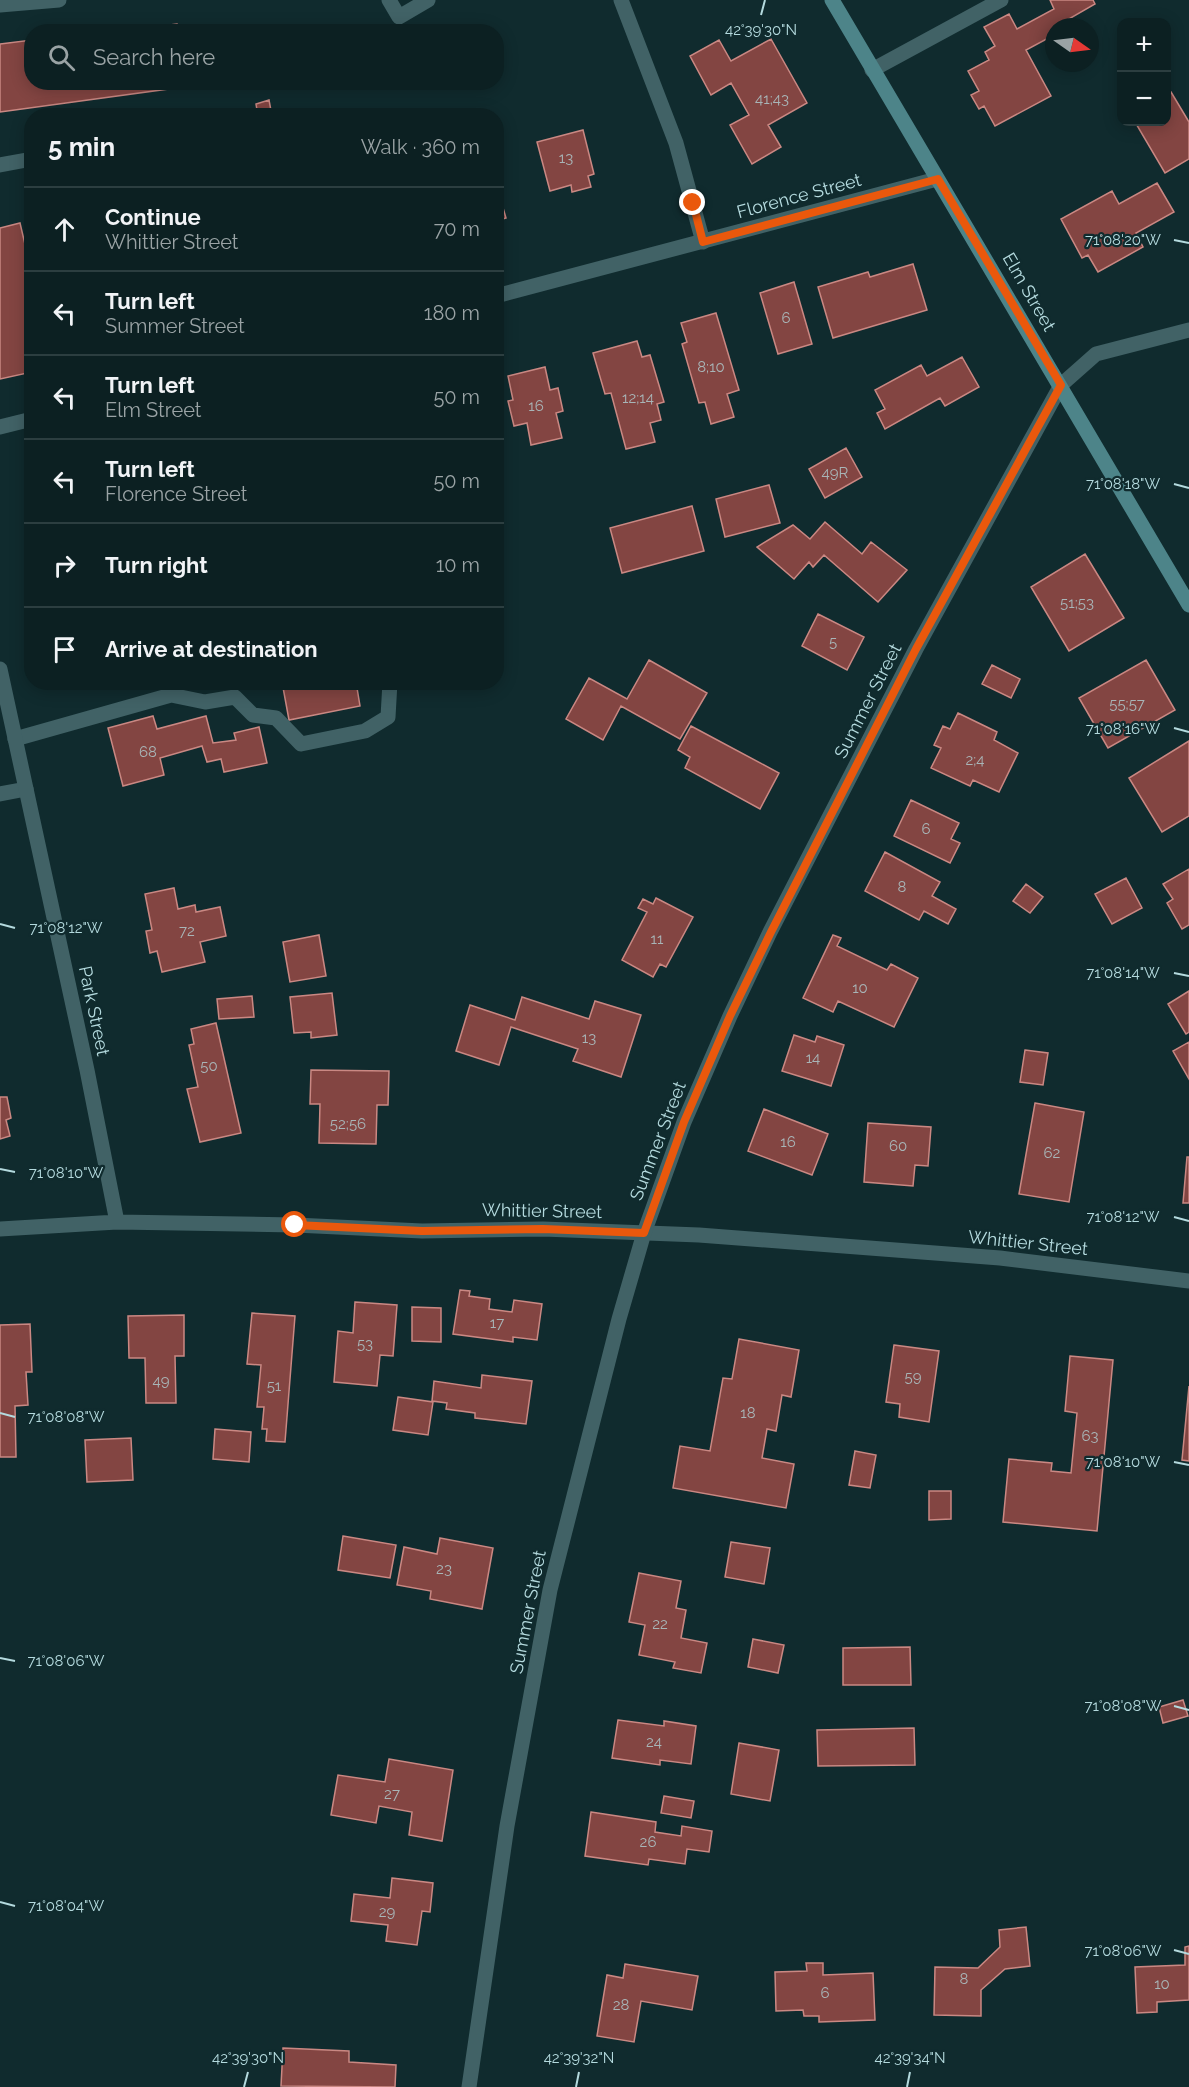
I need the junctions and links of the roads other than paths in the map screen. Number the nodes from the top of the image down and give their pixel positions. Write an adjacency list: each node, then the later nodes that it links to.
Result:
1 (59, 0): 7 (street)
2 (389, 0): 3 (street)
3 (428, 0)
4 (621, 0): 12 (street)
5 (832, 0): 8 (main road, Elm Street)
6 (1001, 0): 8 (street)
7 (0, 5)
8 (872, 70): 11 (main road, Elm Street)
9 (24, 160): 10 (street)
10 (0, 165)
11 (938, 179): 12 (street, Florence Street); 15 (main road, Elm Street)
12 (703, 242): 13 (street, Florence Street)
13 (504, 294)
14 (1189, 330): 15 (street, Summer Street)
15 (1061, 385): 18 (main road, Elm Street); 26 (street, Summer Street)
16 (24, 421): 17 (street)
17 (0, 427)
18 (1189, 605)
19 (0, 669): 21 (street, Park Street)
20 (390, 690): 21 (street)
21 (15, 739): 22 (street, Park Street)
22 (26, 789): 23 (street); 24 (street, Park Street)
23 (0, 794)
24 (117, 1222): 25 (street, Whittier Street); 26 (street, Whittier Street)
25 (0, 1229)
26 (644, 1233): 27 (street, Whittier Street); 28 (street, Summer Street)
27 (1189, 1281)
28 (469, 2087)

